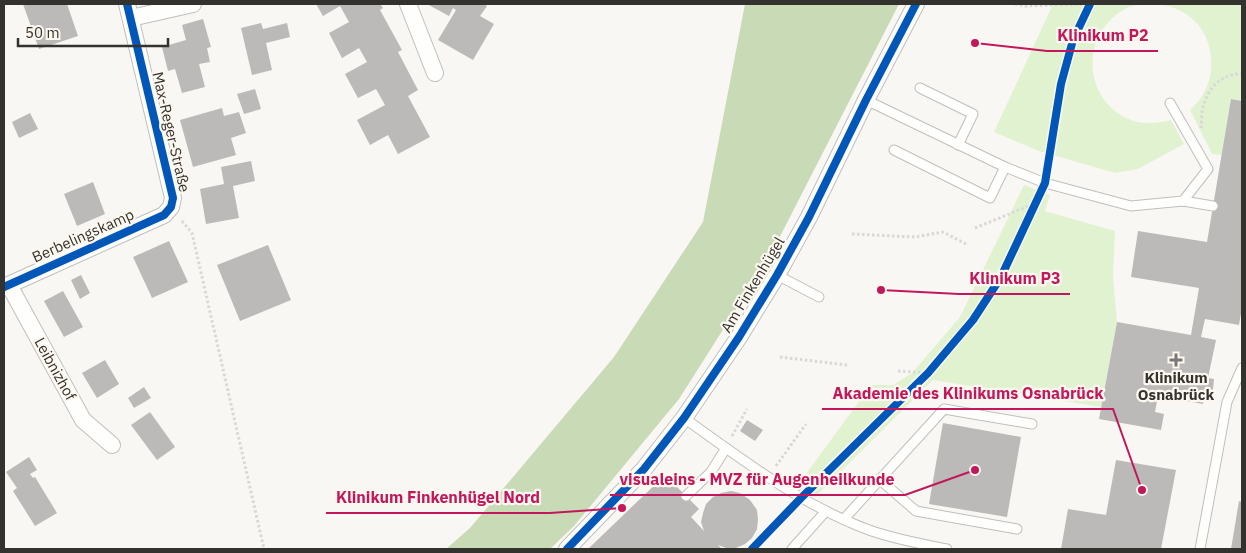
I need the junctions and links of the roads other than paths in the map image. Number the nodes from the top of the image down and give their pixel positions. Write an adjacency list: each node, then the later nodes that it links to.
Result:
1 (193, 4): 4 (street)
2 (408, 4): 5 (street)
3 (916, 4): 7 (street, Am Finkenhügel)
4 (129, 11): 14 (street, Max-Reger-Straße)
5 (435, 73)
6 (920, 88): 9 (lane)
7 (866, 100): 9 (lane); 15 (street, Am Finkenhügel)
8 (1170, 103): 12 (lane)
9 (958, 145): 11 (lane)
10 (894, 150): 11 (lane)
11 (1005, 167): 12 (lane)
12 (1183, 200): 13 (lane)
13 (1213, 206)
14 (171, 207): 16 (street, Berbelingskamp)
15 (777, 275): 17 (lane); 19 (street, Am Finkenhügel)
16 (6, 286): 21 (street, Leibnizhof)
17 (819, 297)
18 (1242, 368): 31 (lane)
19 (684, 418): 22 (lane); 28 (street, Am Finkenhügel)
20 (1032, 424): 23 (lane)
21 (112, 445)
22 (726, 448): 24 (lane); 25 (lane)
23 (879, 479): 26 (lane); 27 (lane)
24 (686, 496)
25 (826, 511): 26 (lane); 29 (lane)
26 (844, 519): 30 (lane)
27 (1016, 529)
28 (567, 549)
29 (792, 549)
30 (946, 549)
31 (1200, 549)

